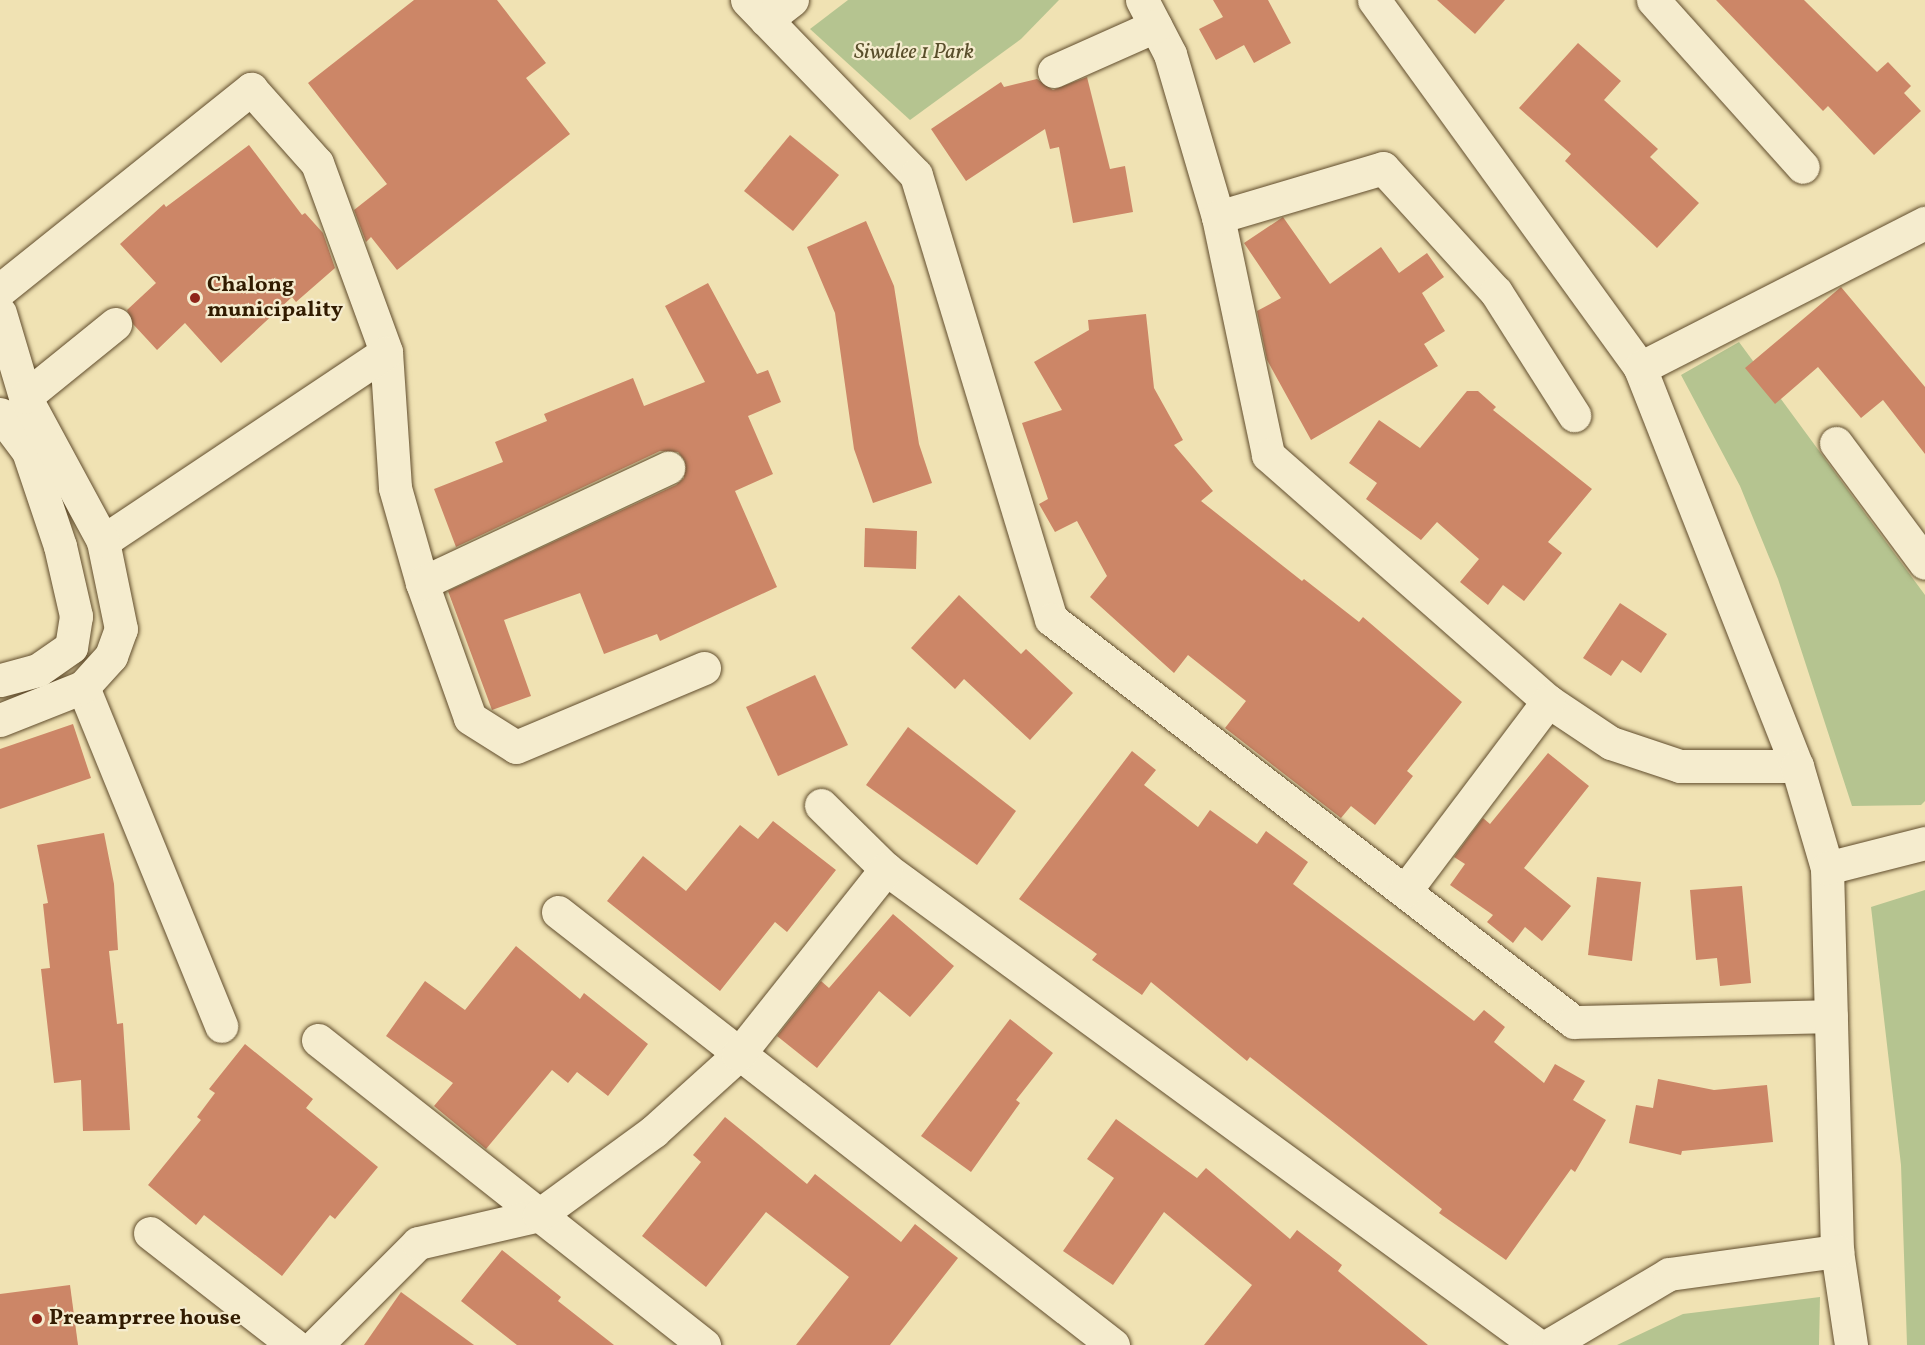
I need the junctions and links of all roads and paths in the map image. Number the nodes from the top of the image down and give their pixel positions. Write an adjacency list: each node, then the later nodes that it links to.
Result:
1 (1374, 0): 13 (street)
2 (1653, 0): 6 (street)
3 (768, 6): 31 (street)
4 (1149, 13): 5 (street); 7 (street)
5 (1054, 71)
6 (1803, 167)
7 (1218, 217): 15 (street); 24 (street)
8 (1925, 223): 13 (street)
9 (0, 290): 12 (street)
10 (0, 313): 14 (street)
11 (115, 324): 14 (street)
12 (386, 352): 18 (street); 20 (street)
13 (1640, 368): 26 (street)
14 (13, 405): 18 (street); 22 (street)
15 (1574, 415)
16 (1836, 443): 19 (street)
17 (668, 468): 20 (street)
18 (103, 541): 23 (street)
19 (1925, 563)
20 (422, 583): 21 (street)
21 (704, 668)
22 (0, 680)
23 (83, 687): 25 (street); 34 (street)
24 (1548, 701): 26 (street); 31 (street)
25 (0, 720)
26 (1797, 766): 29 (street)
27 (821, 805): 30 (street)
28 (1925, 843): 29 (street)
29 (1827, 868): 33 (street)
30 (886, 869): 36 (street); 44 (street)
31 (1405, 891): 33 (street)
32 (558, 912): 36 (street)
33 (1831, 1016): 39 (street)
34 (221, 1026)
35 (318, 1040): 37 (street)
36 (738, 1055): 37 (street); 43 (street)
37 (539, 1215): 41 (street); 42 (street)
38 (150, 1233): 40 (street)
39 (1837, 1251): 45 (street); 46 (street)
40 (294, 1345)
41 (316, 1345)
42 (704, 1345)
43 (1113, 1345)
44 (1537, 1345)
45 (1549, 1345)
46 (1851, 1345)

